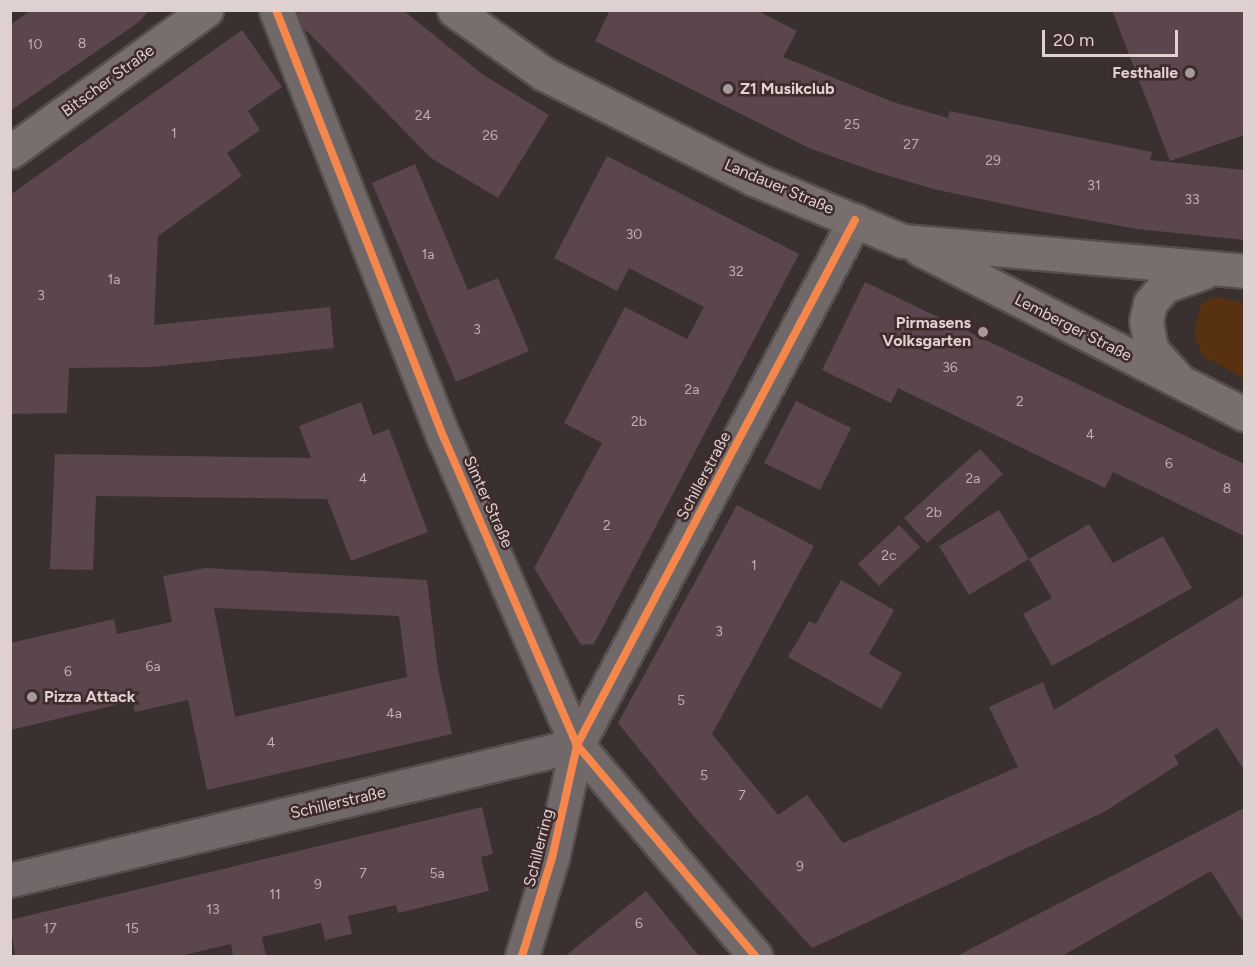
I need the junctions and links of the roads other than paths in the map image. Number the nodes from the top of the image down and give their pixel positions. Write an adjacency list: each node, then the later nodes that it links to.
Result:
1 (206, 10): 4 (main road, Bitscher Straße)
2 (276, 10): 11 (street, Simter Straße)
3 (454, 10): 5 (main road, Landauer Straße)
4 (10, 152)
5 (855, 220): 6 (main road, Landauer Straße); 11 (street, Schillerstraße)
6 (903, 241): 7 (main road, Landauer Straße); 9 (main road, Lemberger Straße)
7 (1210, 270): 8 (main road, Landauer Straße); 9 (main road)
8 (1245, 271)
9 (1181, 383): 10 (main road, Lemberger Straße)
10 (1245, 414)
11 (577, 745): 12 (street, Schillerstraße); 13 (street, Schillerring); 14 (street, Simter Straße)
12 (10, 880)
13 (522, 957)
14 (755, 957)

